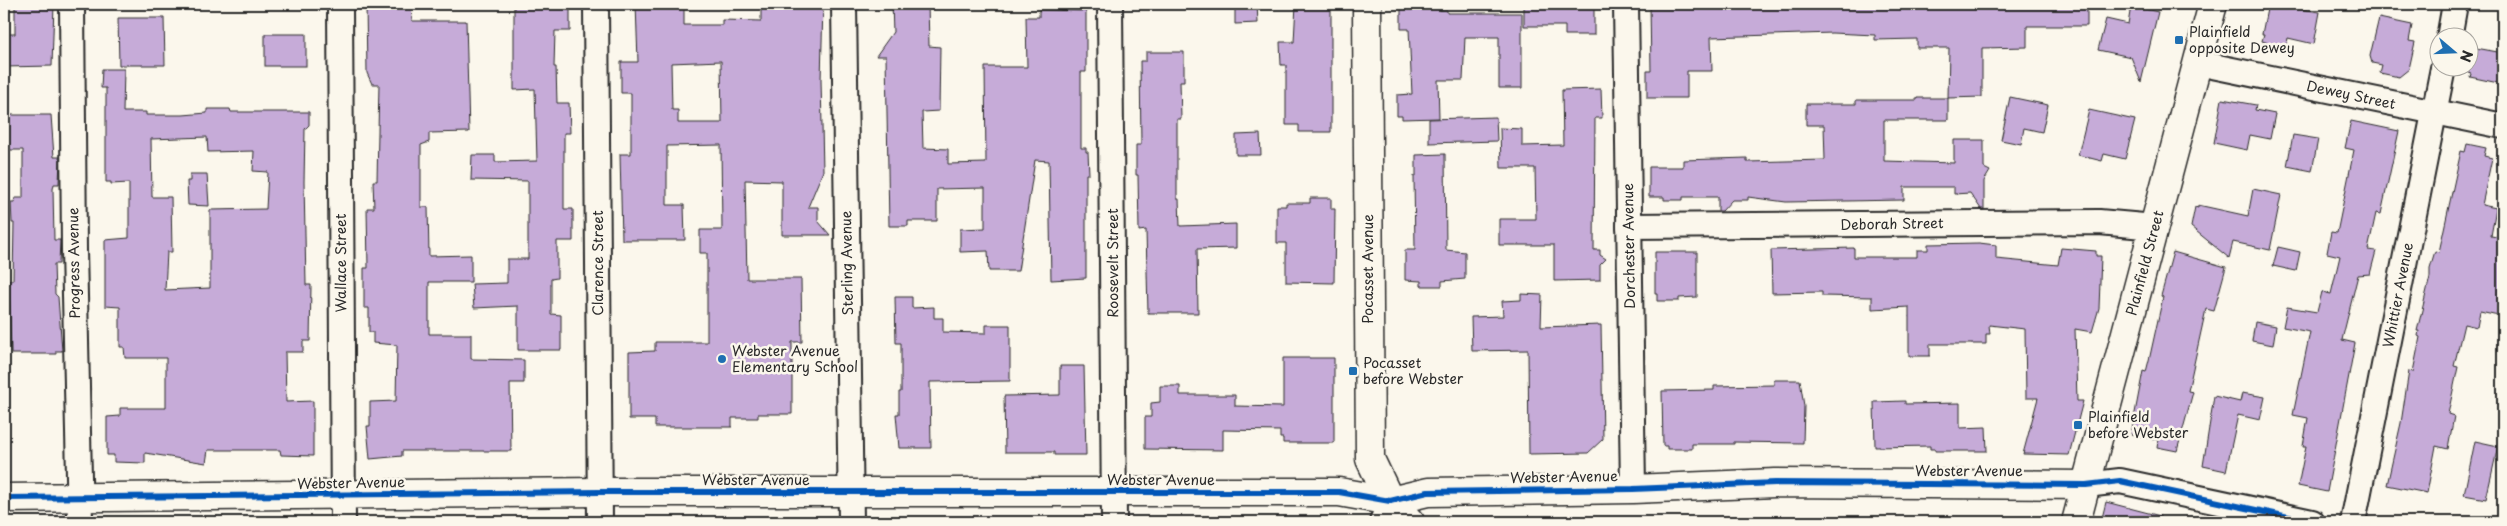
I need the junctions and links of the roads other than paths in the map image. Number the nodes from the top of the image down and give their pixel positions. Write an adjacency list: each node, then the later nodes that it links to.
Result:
1 (72, 4): 23 (street, Progress Avenue)
2 (340, 4): 24 (street, Wallace Street)
3 (596, 4): 19 (street, Clarence Street)
4 (844, 4): 20 (street, Sterling Avenue)
5 (1110, 4): 21 (street, Roosevelt Street)
6 (1367, 4): 25 (street, Pocasset Avenue)
7 (1626, 4): 15 (street, Dorchester Avenue)
8 (2213, 4): 11 (street, Plainfield Street)
9 (2455, 4): 10 (street)
10 (2451, 28)
11 (2198, 63): 13 (street, Dewey Street); 16 (street, Plainfield Street)
12 (2441, 78): 13 (street, Whittier Avenue)
13 (2434, 113): 14 (street, Dewey Street); 32 (street, Whittier Avenue)
14 (2503, 126)
15 (1629, 226): 16 (street, Deborah Street); 18 (street, Dorchester Avenue)
16 (2154, 227): 17 (street, Plainfield Street)
17 (2086, 485): 18 (street, Webster Avenue); 30 (street, Plainfield Street); 31 (street, Webster Avenue)
18 (1633, 489): 25 (street, Webster Avenue)
19 (599, 492): 20 (street, Webster Avenue); 24 (street, Webster Avenue); 26 (street, Clarence Street)
20 (850, 492): 21 (street, Webster Avenue); 27 (street, Sterling Avenue)
21 (1114, 493): 25 (street, Webster Avenue); 28 (street, Roosevelt Street)
22 (4, 498): 23 (street, Webster Avenue)
23 (80, 509): 24 (street, Webster Avenue)
24 (343, 509)
25 (1386, 511): 29 (street, Pocasset Avenue)
26 (600, 522)
27 (851, 522)
28 (1114, 522)
29 (1410, 522)
30 (2076, 522)
31 (2312, 522)
32 (2353, 522)

